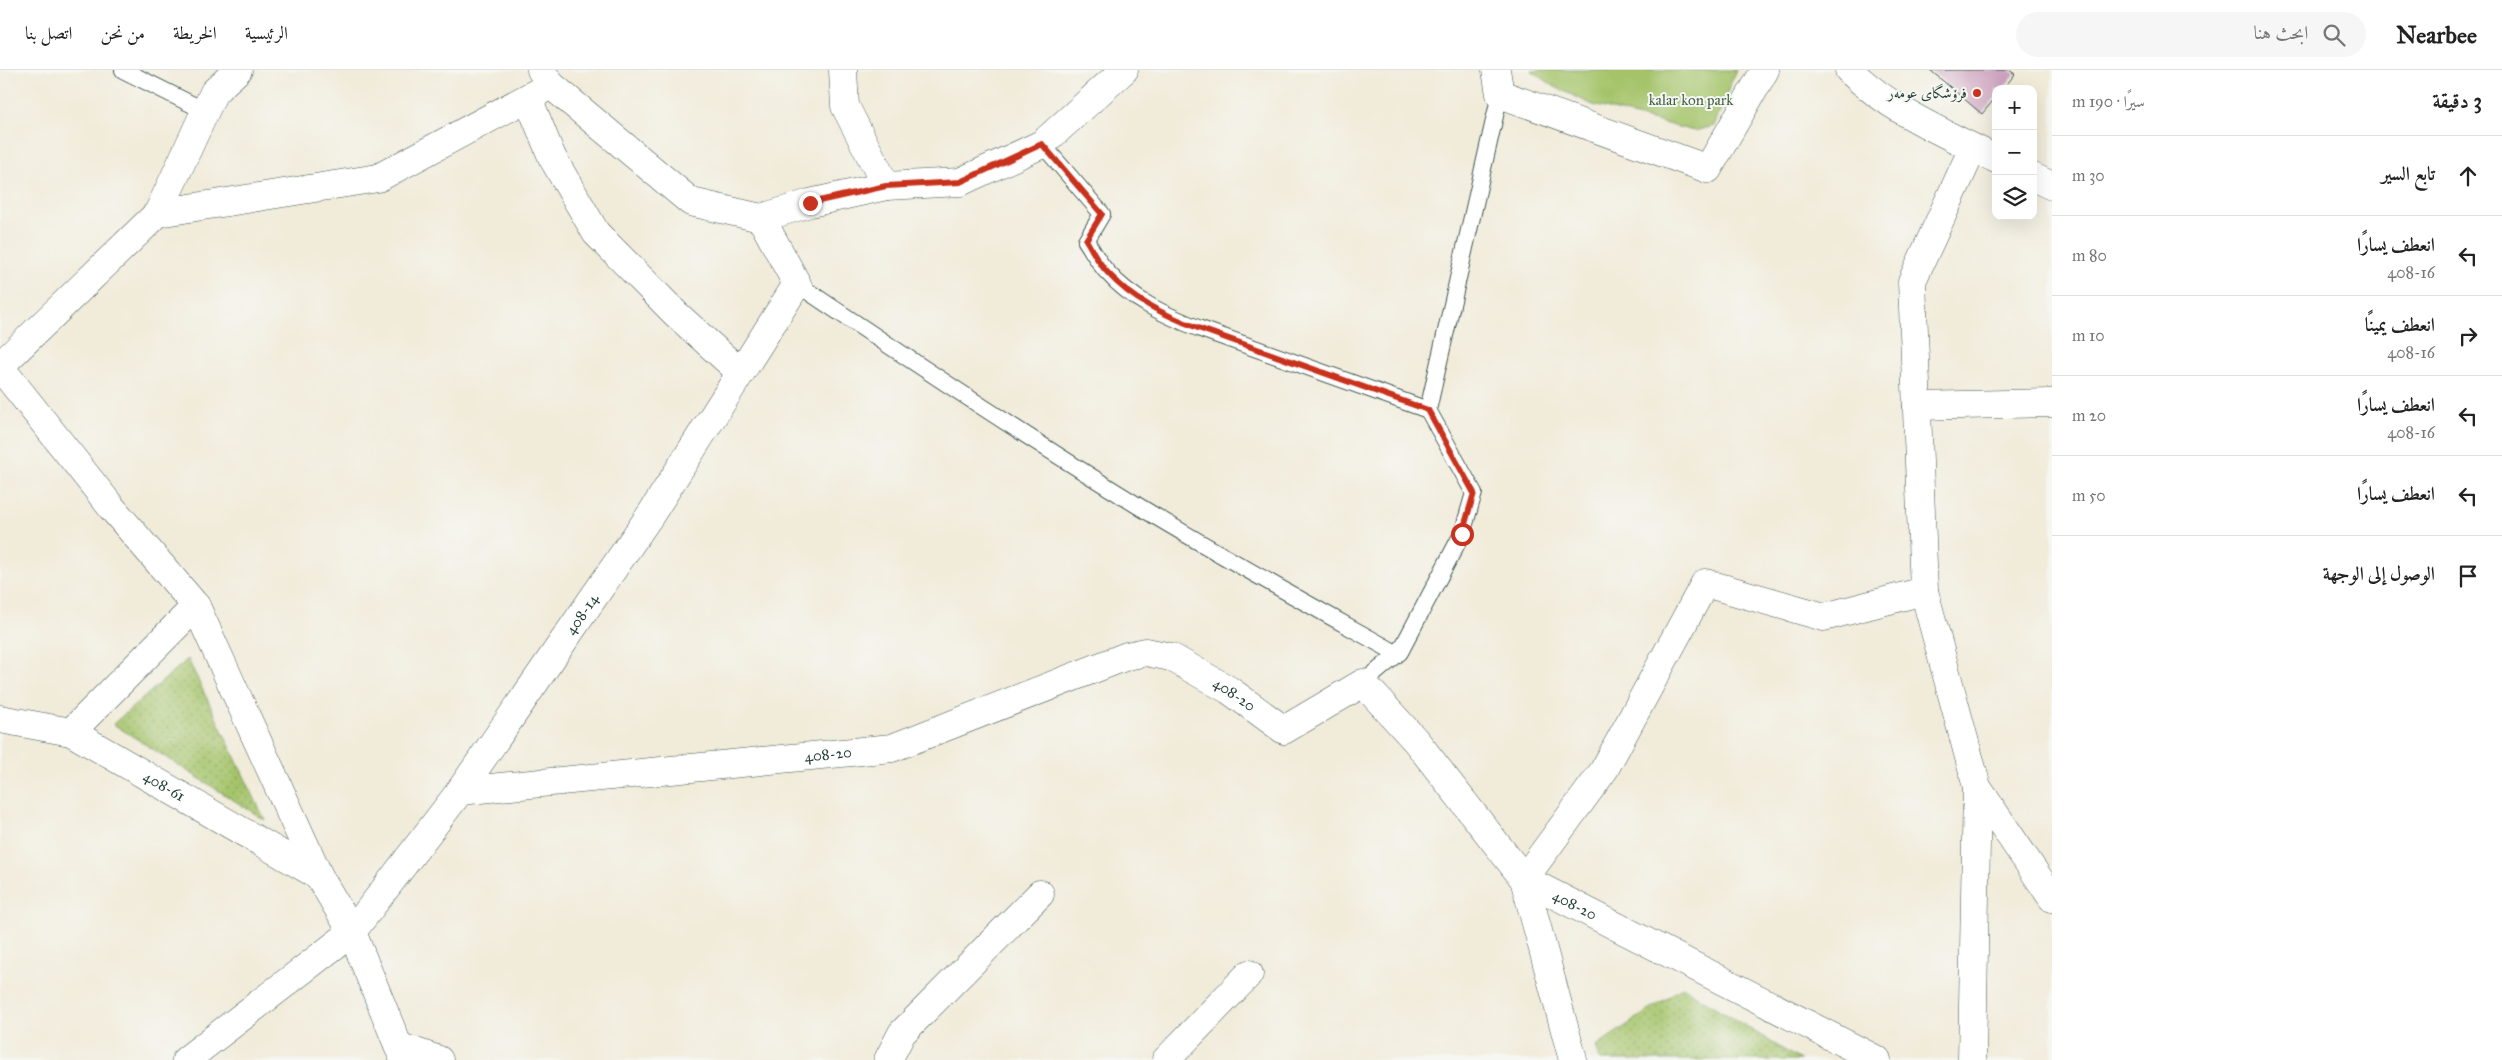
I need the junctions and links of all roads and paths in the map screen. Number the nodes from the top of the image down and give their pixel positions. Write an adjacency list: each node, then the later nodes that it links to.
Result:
1 (122, 70): 9 (lane)
2 (238, 70): 9 (street)
3 (844, 70): 13 (street)
4 (1124, 70): 10 (street)
5 (1765, 70): 7 (street)
6 (1857, 75): 11 (street)
7 (1498, 82): 22 (lane)
8 (540, 84): 15 (street); 16 (street); 19 (street)
9 (205, 112): 15 (street)
10 (1042, 144): 13 (street); 22 (lane)
11 (1985, 153): 21 (street)
12 (2037, 179): 14 (street)
13 (886, 186): 16 (street)
14 (2052, 186)
15 (158, 213): 18 (street)
16 (762, 218): 17 (street)
17 (797, 284): 19 (street, 408-14); 25 (lane)
18 (0, 367): 24 (street)
19 (740, 372): 30 (street, 408-14)
20 (2052, 403): 21 (street)
21 (1917, 406): 23 (street)
22 (1428, 410): 25 (lane)
23 (1924, 591): 29 (street); 32 (street)
24 (196, 606): 28 (street); 31 (street)
25 (1396, 653): 26 (lane)
26 (1363, 683): 30 (street, 408-20); 32 (street, 408-20)
27 (0, 719): 28 (street, 408-61)
28 (71, 732): 31 (street, 408-61)
29 (1977, 787): 34 (street); 44 (street)
30 (460, 791): 35 (street, 408-14)
31 (319, 876): 35 (street)
32 (1524, 879): 42 (street); 43 (street, 408-20)
33 (1040, 894): 40 (street)
34 (2052, 898)
35 (352, 932): 37 (street); 38 (street, 408-14)
36 (1249, 974): 41 (street)
37 (401, 1053): 39 (street)
38 (186, 1060)
39 (439, 1060)
40 (888, 1060)
41 (1166, 1060)
42 (1573, 1060)
43 (1877, 1060)
44 (1972, 1060)

